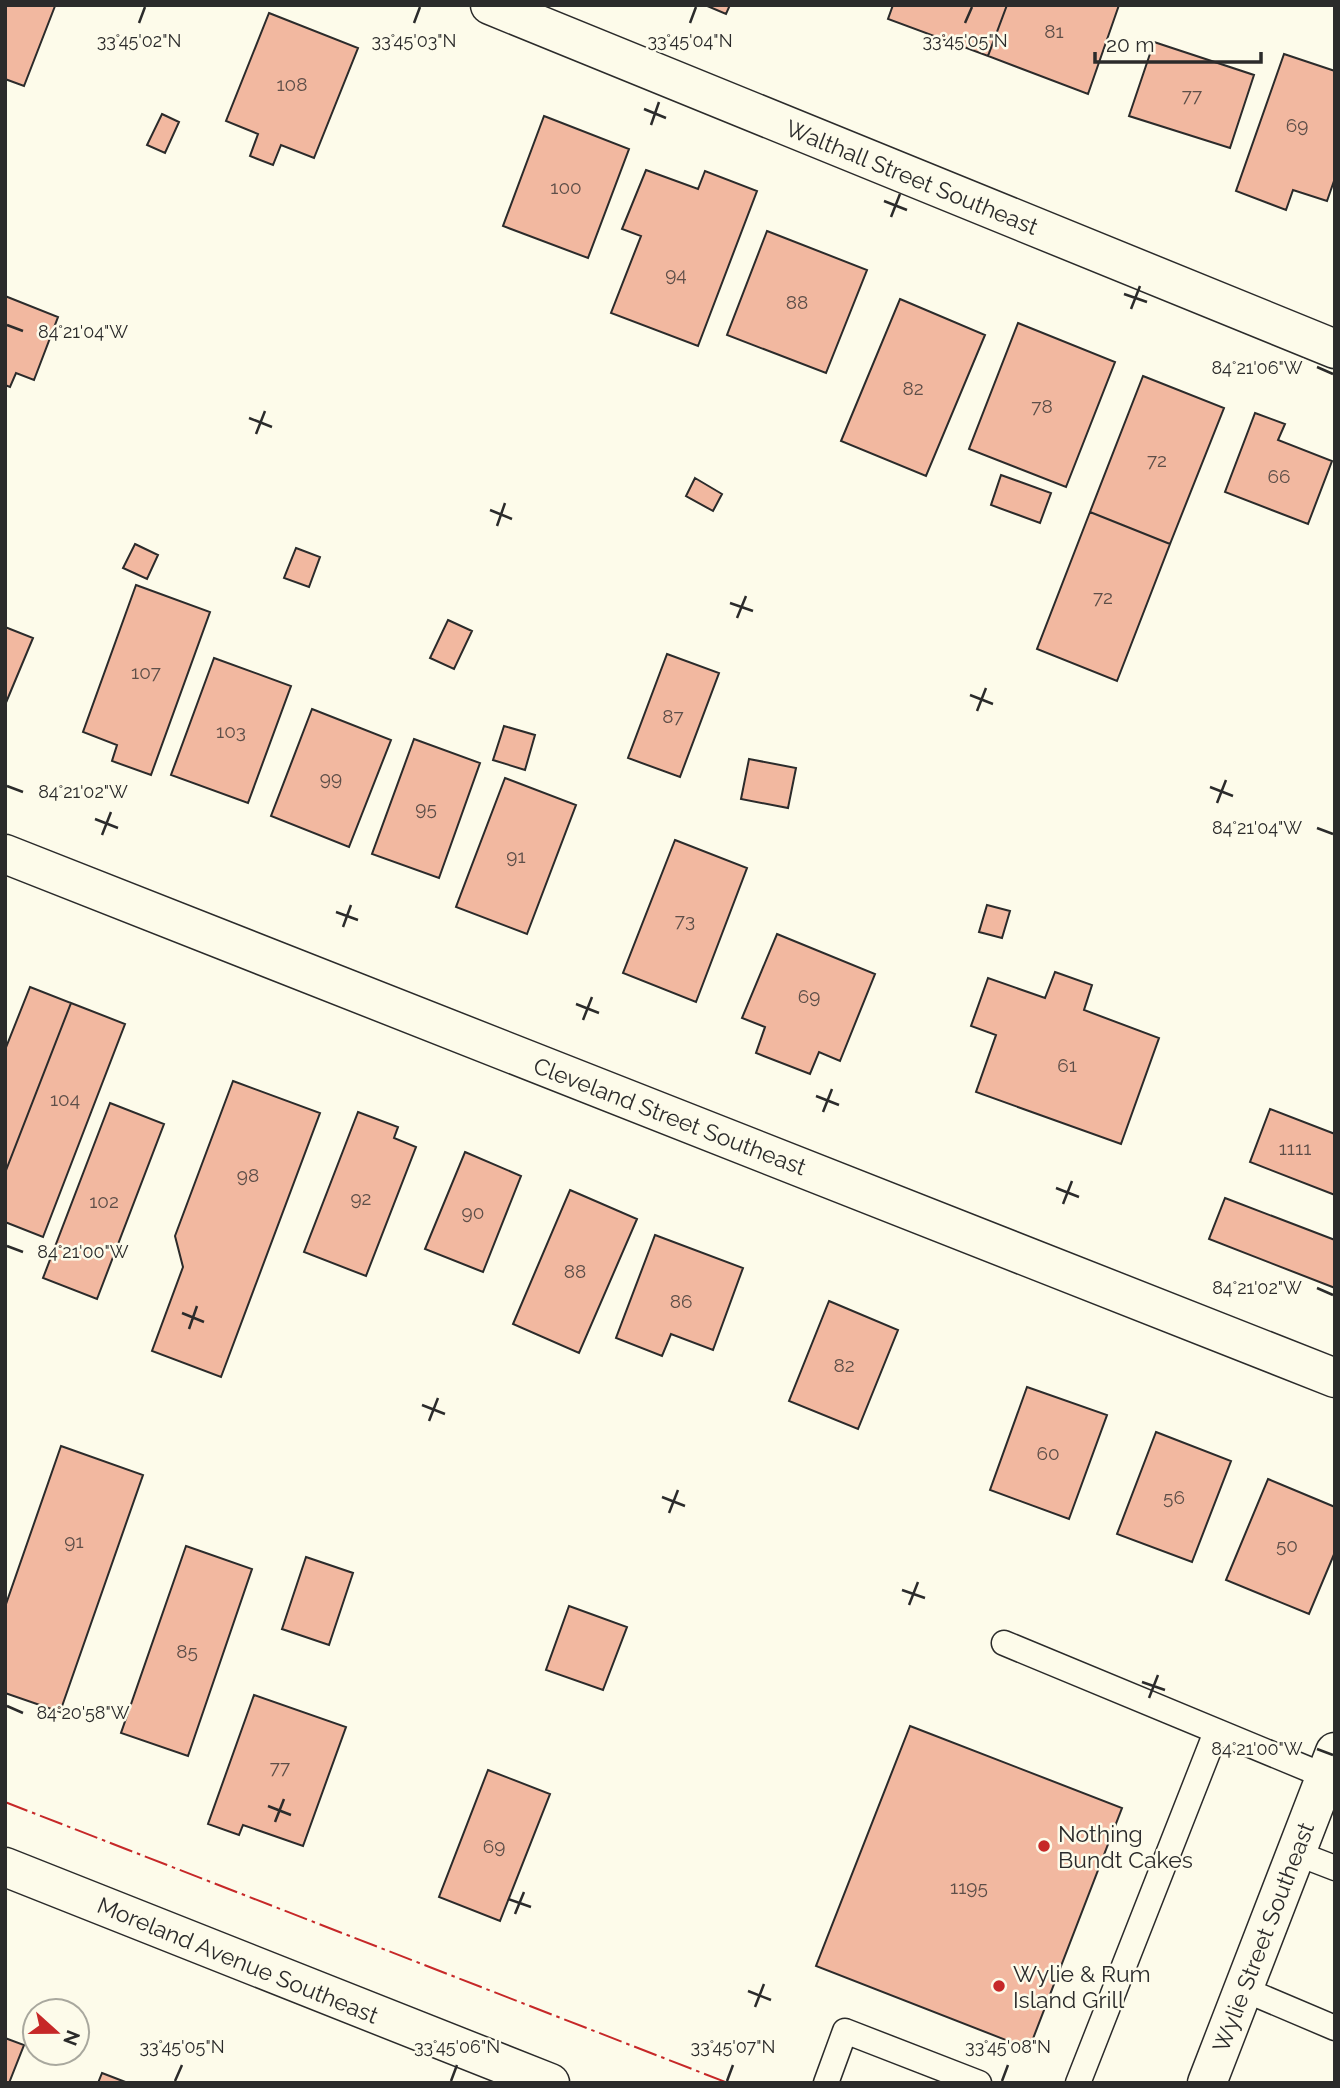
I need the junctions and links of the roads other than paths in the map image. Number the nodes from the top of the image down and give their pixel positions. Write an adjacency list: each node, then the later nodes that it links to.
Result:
1 (490, 5): 2 (main road, Walthall Street Southeast)
2 (561, 19): 3 (main road, Walthall Street Southeast)
3 (1335, 349)
4 (5, 854): 5 (main road, Cleveland Street Southeast)
5 (1335, 1378)
6 (1003, 1643): 7 (lane)
7 (1216, 1732): 8 (lane); 17 (lane)
8 (1330, 1764): 9 (main road, Wylie Street Southeast)
9 (1296, 1853): 11 (lane); 12 (main road, Wylie Street Southeast)
10 (5, 1867): 14 (main road, Moreland Avenue Southeast)
11 (1335, 1868)
12 (1243, 1989): 13 (lane); 18 (main road, Wylie Street Southeast)
13 (1335, 2028)
14 (550, 2083)
15 (826, 2083): 16 (lane)
16 (979, 2083)
17 (1078, 2083)
18 (1207, 2083)

